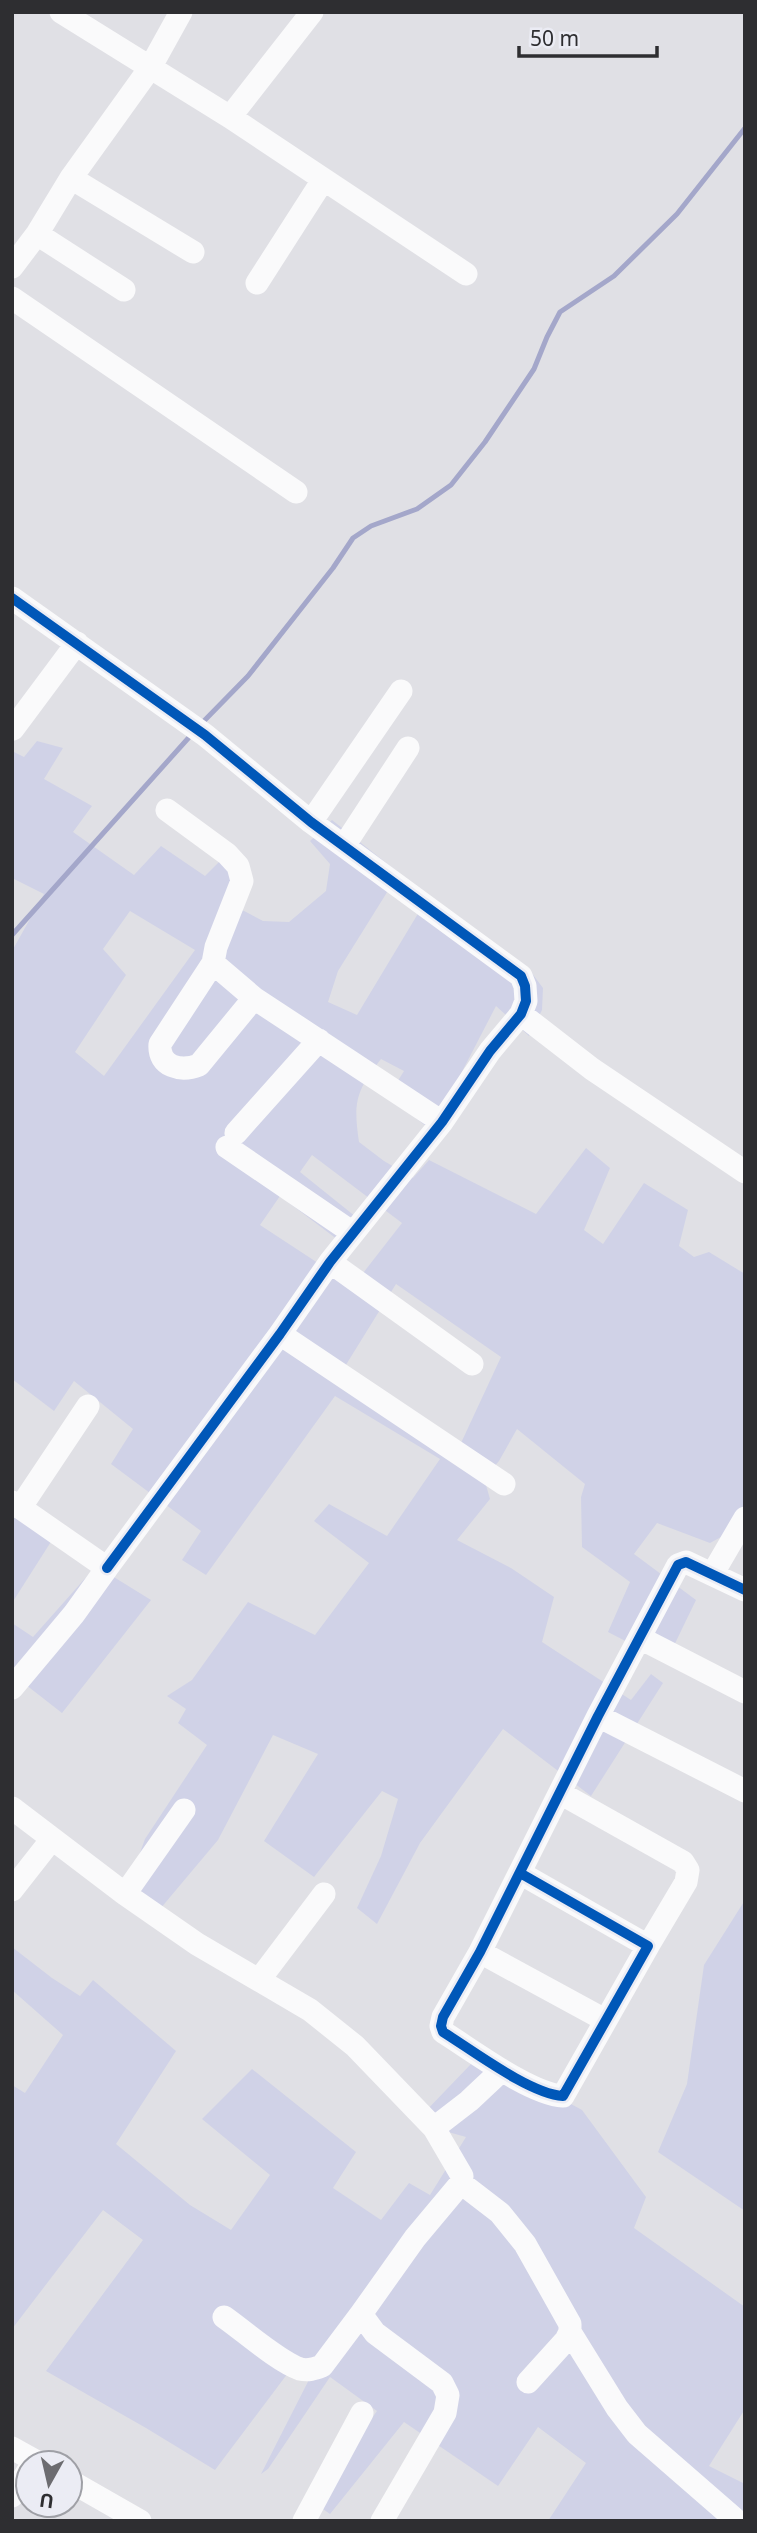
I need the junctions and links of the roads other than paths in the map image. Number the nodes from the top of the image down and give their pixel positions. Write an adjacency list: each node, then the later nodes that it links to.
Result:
1 (61, 12): 4 (street)
2 (181, 12): 4 (street)
3 (312, 12): 5 (street)
4 (150, 68): 5 (street); 6 (street)
5 (230, 117): 7 (street)
6 (71, 178): 8 (street); 9 (street)
7 (323, 180): 11 (street); 12 (street)
8 (37, 234): 10 (street); 13 (street)
9 (193, 252)
10 (12, 267)
11 (466, 274)
12 (257, 283)
13 (124, 290)
14 (12, 298): 15 (street)
15 (296, 492)
16 (13, 601): 17 (street)
17 (77, 643): 19 (street); 22 (street)
18 (401, 691): 22 (street)
19 (13, 729)
20 (408, 748): 23 (street)
21 (167, 810): 24 (street)
22 (310, 822): 23 (street)
23 (344, 846): 26 (street)
24 (213, 963): 25 (street); 25 (street)
25 (254, 998): 27 (street)
26 (522, 1014): 28 (street); 29 (street)
27 (319, 1040): 28 (street); 30 (street)
28 (442, 1122): 30 (street)
29 (745, 1172)
30 (353, 1233): 31 (street)
31 (330, 1262): 32 (street); 33 (street)
32 (280, 1334): 35 (street); 38 (street)
33 (472, 1364)
34 (88, 1406): 36 (street)
35 (504, 1484)
36 (16, 1505): 38 (street)
37 (745, 1518): 39 (street)
38 (107, 1568): 42 (street)
39 (713, 1573): 40 (street); 41 (street)
40 (745, 1590)
41 (640, 1638): 43 (street); 44 (street)
42 (12, 1688)
43 (745, 1692)
44 (598, 1716): 45 (street); 46 (street)
45 (745, 1791)
46 (560, 1793): 50 (street); 54 (street)
47 (12, 1808): 49 (street)
48 (184, 1810): 52 (street)
49 (52, 1839): 51 (street); 52 (street)
50 (520, 1873): 54 (street); 55 (street)
51 (12, 1890)
52 (125, 1894): 56 (street)
53 (324, 1894): 56 (street)
54 (648, 1946): 57 (street)
55 (480, 1952): 57 (street); 58 (street)
56 (259, 1980): 59 (street)
57 (605, 2020): 58 (street)
58 (502, 2070): 59 (street)
59 (434, 2128): 60 (street)
60 (461, 2183): 61 (street); 63 (street)
61 (361, 2314): 62 (street); 69 (street)
62 (224, 2317)
63 (570, 2332): 64 (street); 70 (street)
64 (528, 2382)
65 (362, 2413): 68 (street)
66 (84, 2489): 67 (street)
67 (140, 2521)
68 (304, 2521)
69 (382, 2521)
70 (737, 2521)

